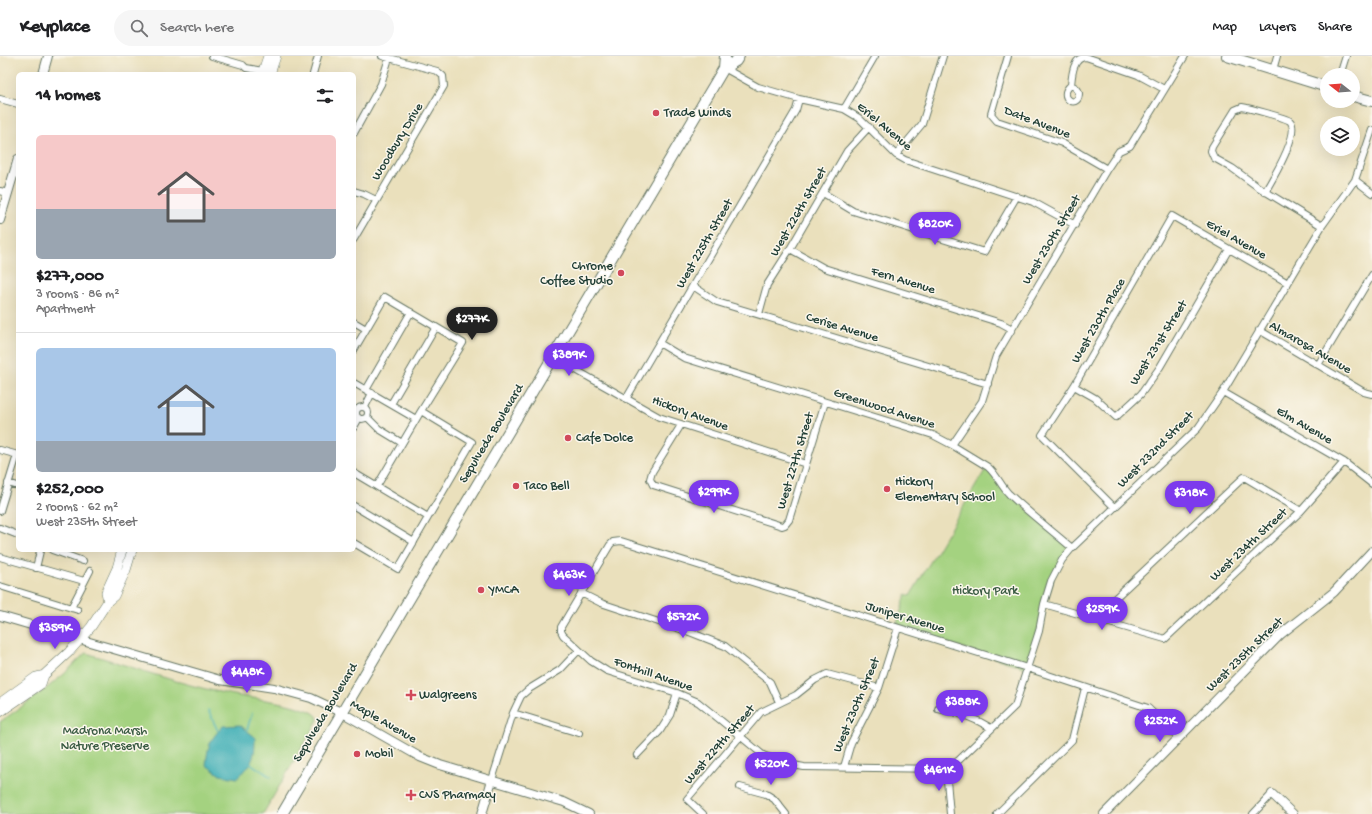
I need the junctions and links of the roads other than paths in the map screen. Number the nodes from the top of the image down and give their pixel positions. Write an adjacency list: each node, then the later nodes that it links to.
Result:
1 (48, 56): 20 (street)
2 (212, 56): 21 (street)
3 (268, 56): 21 (main road)
4 (276, 56): 21 (main road)
5 (318, 56): 22 (street)
6 (382, 56): 16 (street)
7 (725, 56): 17 (main road, Sepulveda Boulevard)
8 (739, 56): 17 (main road, Sepulveda Boulevard)
9 (875, 56): 31 (street)
10 (943, 56): 35 (street)
11 (1008, 56): 37 (street, Date Avenue)
12 (1185, 56): 25 (street, West 230th Street)
13 (1227, 56): 19 (main road)
14 (1277, 56): 19 (street)
15 (1346, 56): 18 (street)
16 (389, 58): 33 (street); 45 (street, Woodbury Drive)
17 (724, 68): 28 (street, Eriel Avenue); 65 (main road, Sepulveda Boulevard)
18 (1342, 68)
19 (1273, 70): 24 (main road)
20 (44, 72)
21 (265, 72)
22 (314, 72)
23 (1071, 85): 25 (street)
24 (1320, 85)
25 (1164, 89): 37 (street, West 230th Street)
26 (0, 98): 30 (street)
27 (1360, 98): 29 (main road)
28 (800, 99): 31 (street, Eriel Avenue); 55 (street, West 225th Street)
29 (1372, 101)
30 (16, 103)
31 (844, 109): 32 (street, Eriel Avenue)
32 (869, 127): 35 (street, Eriel Avenue); 42 (street, West 226th Street)
33 (356, 129)
34 (1372, 130): 38 (street, West 232nd Street)
35 (896, 155): 44 (street, Eriel Avenue)
36 (16, 164): 39 (street)
37 (1107, 169): 48 (street, West 230th Street)
38 (1355, 180): 43 (street); 49 (street, West 232nd Street)
39 (4, 192): 47 (street)
40 (356, 192): 45 (street)
41 (1266, 192): 41 (street); 49 (street)
42 (823, 193): 44 (street); 51 (street, West 226th Street)
43 (1372, 193)
44 (1017, 196): 48 (street, Eriel Avenue)
45 (376, 200): 50 (street, Woodbury Drive)
46 (1172, 216): 52 (street, Eriel Avenue); 69 (street, West 230th Place)
47 (0, 220)
48 (1074, 225): 61 (street, West 230th Street)
49 (1322, 226): 54 (street, West 232nd Street)
50 (356, 235)
51 (790, 249): 57 (street, West 226th Street); 61 (street, Fern Avenue)
52 (1229, 249): 54 (street, Eriel Avenue); 69 (street, West 231st Street)
53 (1372, 275): 66 (street)
54 (1288, 283): 62 (street, West 232nd Street)
55 (693, 286): 57 (street, Cerise Avenue); 63 (street, West 225th Street)
56 (411, 312): 59 (street); 60 (street); 70 (street)
57 (759, 314): 68 (street, Cerise Avenue)
58 (356, 323): 60 (street)
59 (436, 327): 75 (street); 78 (street)
60 (366, 329): 64 (street)
61 (1012, 330): 68 (street, West 230th Street)
62 (1259, 330): 66 (street, Almarosa Avenue); 71 (street, West 232nd Street)
63 (659, 343): 73 (street, West 225th Street); 74 (street, Greenwood Avenue)
64 (356, 346)
65 (552, 357): 73 (street, Hickory Avenue); 135 (main road, Sepulveda Boulevard)
66 (1318, 365): 72 (street, Almarosa Avenue)
67 (356, 384): 70 (street)
68 (988, 384): 86 (street, West 230th Street)
69 (1074, 386): 98 (street, West 230th Place)
70 (369, 391): 75 (street); 76 (street)
71 (1223, 392): 90 (street, Elm Avenue); 98 (street, West 232nd Street)
72 (1372, 394)
73 (626, 399): 84 (street, Hickory Avenue)
74 (825, 402): 86 (street, Greenwood Avenue); 91 (street, West 227th Street)
75 (391, 404): 82 (street)
76 (365, 407): 77 (street); 80 (street)
77 (356, 409)
78 (421, 411): 82 (street); 101 (street)
79 (356, 414): 81 (street)
80 (367, 417): 81 (street); 85 (street)
81 (359, 418): 83 (street)
82 (416, 419): 85 (street)
83 (356, 423)
84 (681, 425): 91 (street, Hickory Avenue); 91 (street, West 227th Street)
85 (402, 443): 96 (street)
86 (952, 445): 106 (street, Greenwood Avenue)
87 (0, 450): 88 (street)
88 (16, 455)
89 (16, 458): 93 (street)
90 (1344, 462): 94 (street, Elm Avenue); 100 (street, West 234th Street)
91 (806, 464)
92 (356, 473): 96 (street)
93 (8, 483): 95 (street); 99 (street)
94 (1372, 484)
95 (16, 485)
96 (377, 486): 101 (street)
97 (356, 507): 104 (street)
98 (1114, 507): 106 (street, West 232nd Street)
99 (0, 511)
100 (1301, 511): 122 (street, West 234th Street); 122 (street)
101 (428, 517): 104 (street)
102 (0, 528): 103 (street)
103 (16, 534)
104 (414, 542): 105 (street)
105 (356, 544)
106 (1072, 548): 120 (street, West 232nd Street)
107 (1372, 551): 140 (street, West 235th Street)
108 (40, 552): 114 (street)
109 (58, 552): 113 (street)
110 (122, 552): 116 (main road)
111 (131, 552): 116 (main road)
112 (0, 557): 114 (street)
113 (83, 561)
114 (36, 568): 117 (street)
115 (90, 571): 117 (street)
116 (120, 572): 124 (main road)
117 (84, 582): 118 (street)
118 (0, 586)
119 (582, 593): 123 (street, Juniper Avenue); 125 (street); 131 (street)
120 (1044, 604): 122 (street); 126 (street, West 232nd Street)
121 (0, 616): 124 (street, Maple Avenue)
122 (1106, 623)
123 (898, 628): 126 (street, Juniper Avenue); 128 (street, West 230th Street)
124 (81, 640): 127 (main road); 135 (street, Maple Avenue)
125 (579, 650): 130 (street, Fonthill Avenue); 136 (street)
126 (1027, 668): 129 (street, Juniper Avenue); 137 (street, West 232nd Street)
127 (44, 675): 132 (main road); 134 (main road)
128 (879, 688): 131 (street, West 229th Street); 142 (street, West 230th Street)
129 (1085, 688): 140 (street, Juniper Avenue); 153 (street)
130 (677, 693): 139 (street, Fonthill Avenue); 141 (street)
131 (779, 702): 139 (street, West 229th Street)
132 (0, 703)
133 (938, 709): 137 (street)
134 (0, 712)
135 (341, 712): 144 (street, Maple Avenue); 147 (main road, Sepulveda Boulevard)
136 (513, 713): 138 (street); 144 (street)
137 (991, 728): 143 (street, West 232nd Street)
138 (579, 733)
139 (740, 736): 142 (street, Fonthill Avenue); 150 (street, West 229th Street)
140 (1179, 738): 154 (street, West 235th Street)
141 (636, 755)
142 (844, 767): 143 (street, Fonthill Avenue)
143 (946, 769): 152 (street)
144 (492, 780): 148 (street); 149 (street, Maple Avenue)
145 (740, 787): 151 (street)
146 (1272, 794): 155 (street); 156 (street)
147 (282, 814)
148 (482, 814)
149 (589, 814)
150 (703, 814)
151 (786, 814)
152 (950, 814)
153 (997, 814)
154 (1104, 814)
155 (1253, 814)
156 (1293, 814)

